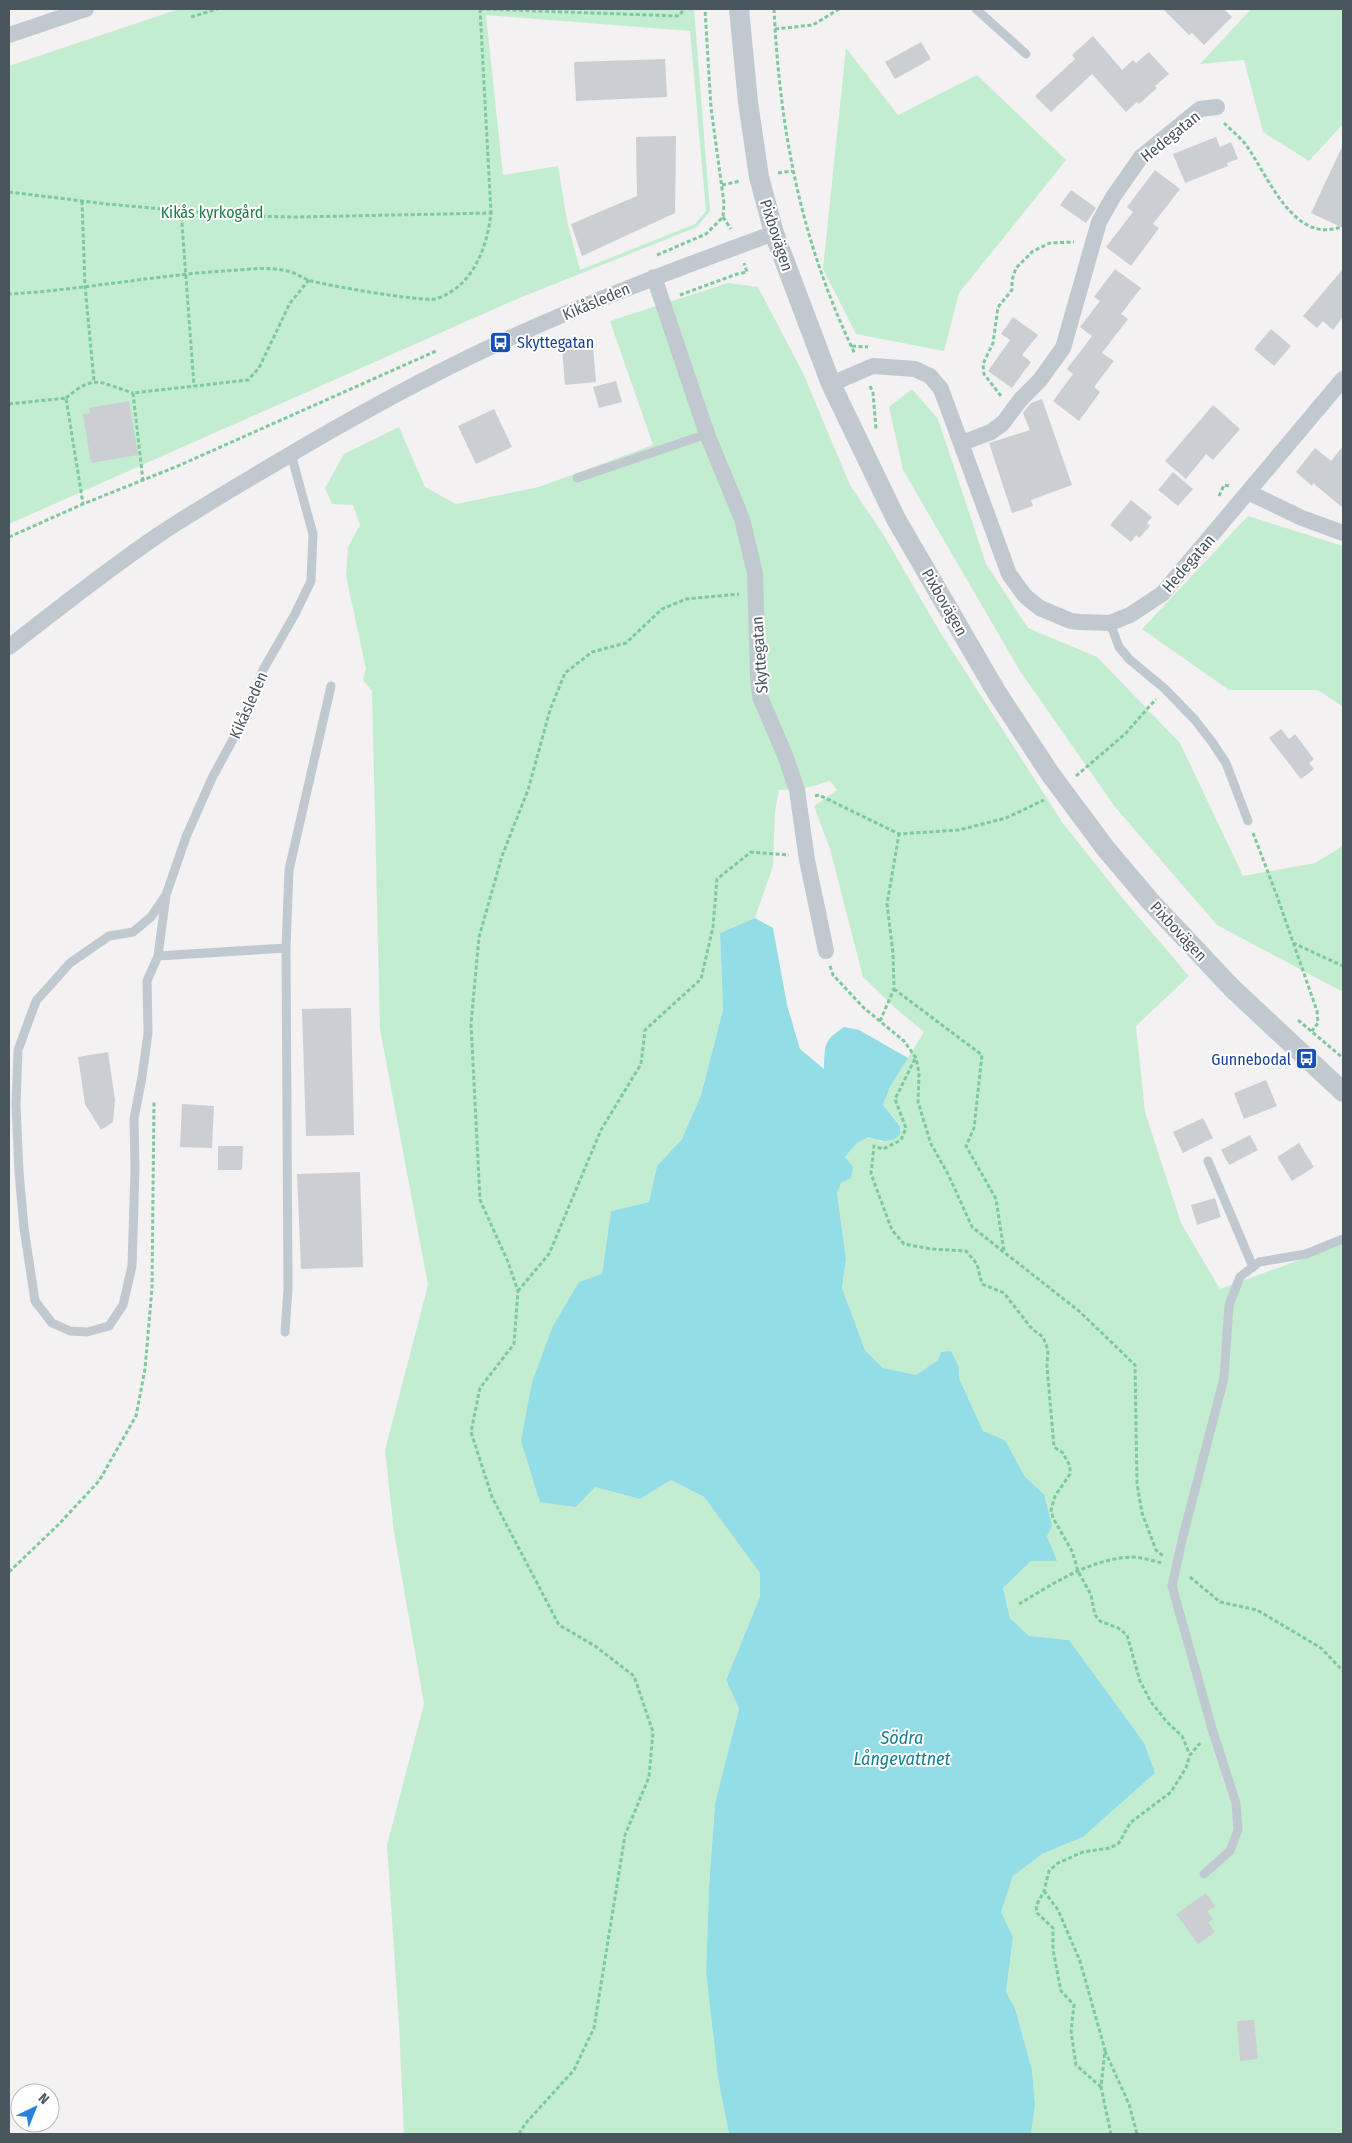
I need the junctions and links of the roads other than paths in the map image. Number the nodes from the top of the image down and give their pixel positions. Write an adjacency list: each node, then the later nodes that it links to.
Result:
1 (739, 9): 7 (street, Pixbovägen)
2 (976, 9): 5 (lane)
3 (79, 10): 4 (street)
4 (9, 36)
5 (1026, 54)
6 (1217, 107): 12 (street, Hedegatan)
7 (774, 233): 8 (street, Kikåsleden); 10 (street, Pixbovägen)
8 (654, 277): 11 (street, Skyttegatan); 13 (street, Kikåsleden)
9 (1343, 379): 15 (street, Hedegatan)
10 (831, 384): 12 (street, Hedegatan); 25 (street, Pixbovägen)
11 (707, 434): 14 (lane); 23 (street, Skyttegatan)
12 (962, 443): 17 (street, Hedegatan)
13 (291, 454): 18 (street, Kikåsleden); 21 (lane, Kikåsleden)
14 (576, 478)
15 (1248, 492): 16 (street); 17 (street, Hedegatan)
16 (1343, 533)
17 (1110, 623): 20 (lane)
18 (9, 647)
19 (331, 686): 22 (lane)
20 (1248, 821)
21 (166, 896): 24 (lane, Kikåsleden); 24 (lane, Kikåsleden)
22 (286, 948): 24 (lane); 29 (lane)
23 (826, 952)
24 (158, 956)
25 (1343, 1092)
26 (1208, 1161): 28 (lane)
27 (1343, 1239): 28 (lane)
28 (1253, 1266): 30 (lane)
29 (285, 1332)
30 (1204, 1874)

